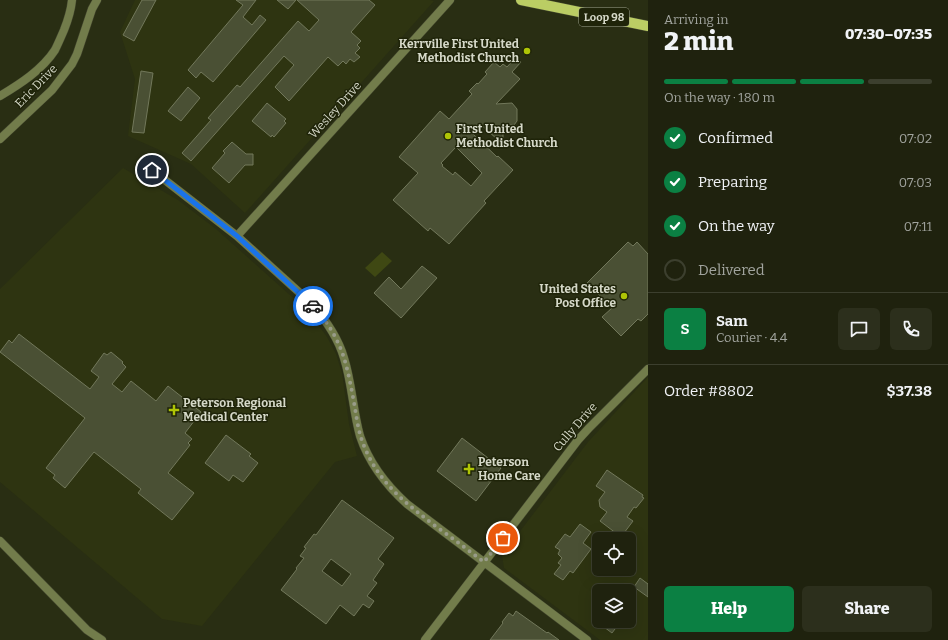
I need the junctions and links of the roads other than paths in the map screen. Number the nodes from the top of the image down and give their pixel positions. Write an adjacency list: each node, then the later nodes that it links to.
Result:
1 (72, 0): 6 (street)
2 (97, 0): 7 (street, Eric Drive)
3 (450, 0): 9 (street, Wesley Drive)
4 (521, 0): 5 (main road, Loop 98)
5 (648, 26)
6 (0, 96)
7 (0, 139)
8 (152, 170): 9 (street)
9 (237, 236): 12 (street)
10 (648, 369): 12 (street, Cully Drive)
11 (0, 541): 13 (street)
12 (484, 562): 14 (street, Cully Drive); 15 (street)
13 (102, 640)
14 (425, 640)
15 (587, 640)

